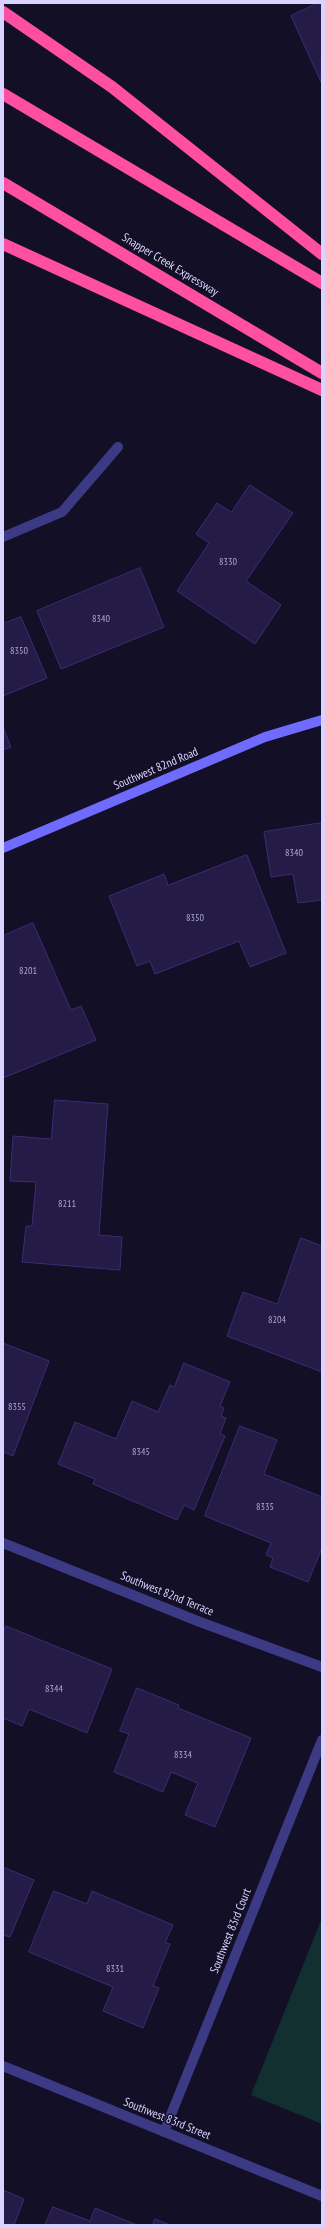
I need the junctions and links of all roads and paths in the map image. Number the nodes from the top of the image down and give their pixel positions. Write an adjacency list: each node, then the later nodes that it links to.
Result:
1 (3, 12): 5 (highway)
2 (3, 94): 6 (highway)
3 (3, 183): 7 (highway, Snapper Creek Expressway)
4 (3, 244): 8 (highway)
5 (322, 254)
6 (322, 283)
7 (322, 372)
8 (322, 390)
9 (118, 447): 10 (street)
10 (3, 537)
11 (322, 720): 12 (street, Southwest 82nd Road)
12 (3, 848)
13 (3, 1543): 14 (street, Southwest 82nd Terrace)
14 (322, 1667)
15 (322, 1740): 17 (street, Southwest 83rd Court)
16 (3, 2066): 17 (street, Southwest 83rd Street)
17 (164, 2132): 18 (street, Southwest 83rd Street)
18 (322, 2196)

